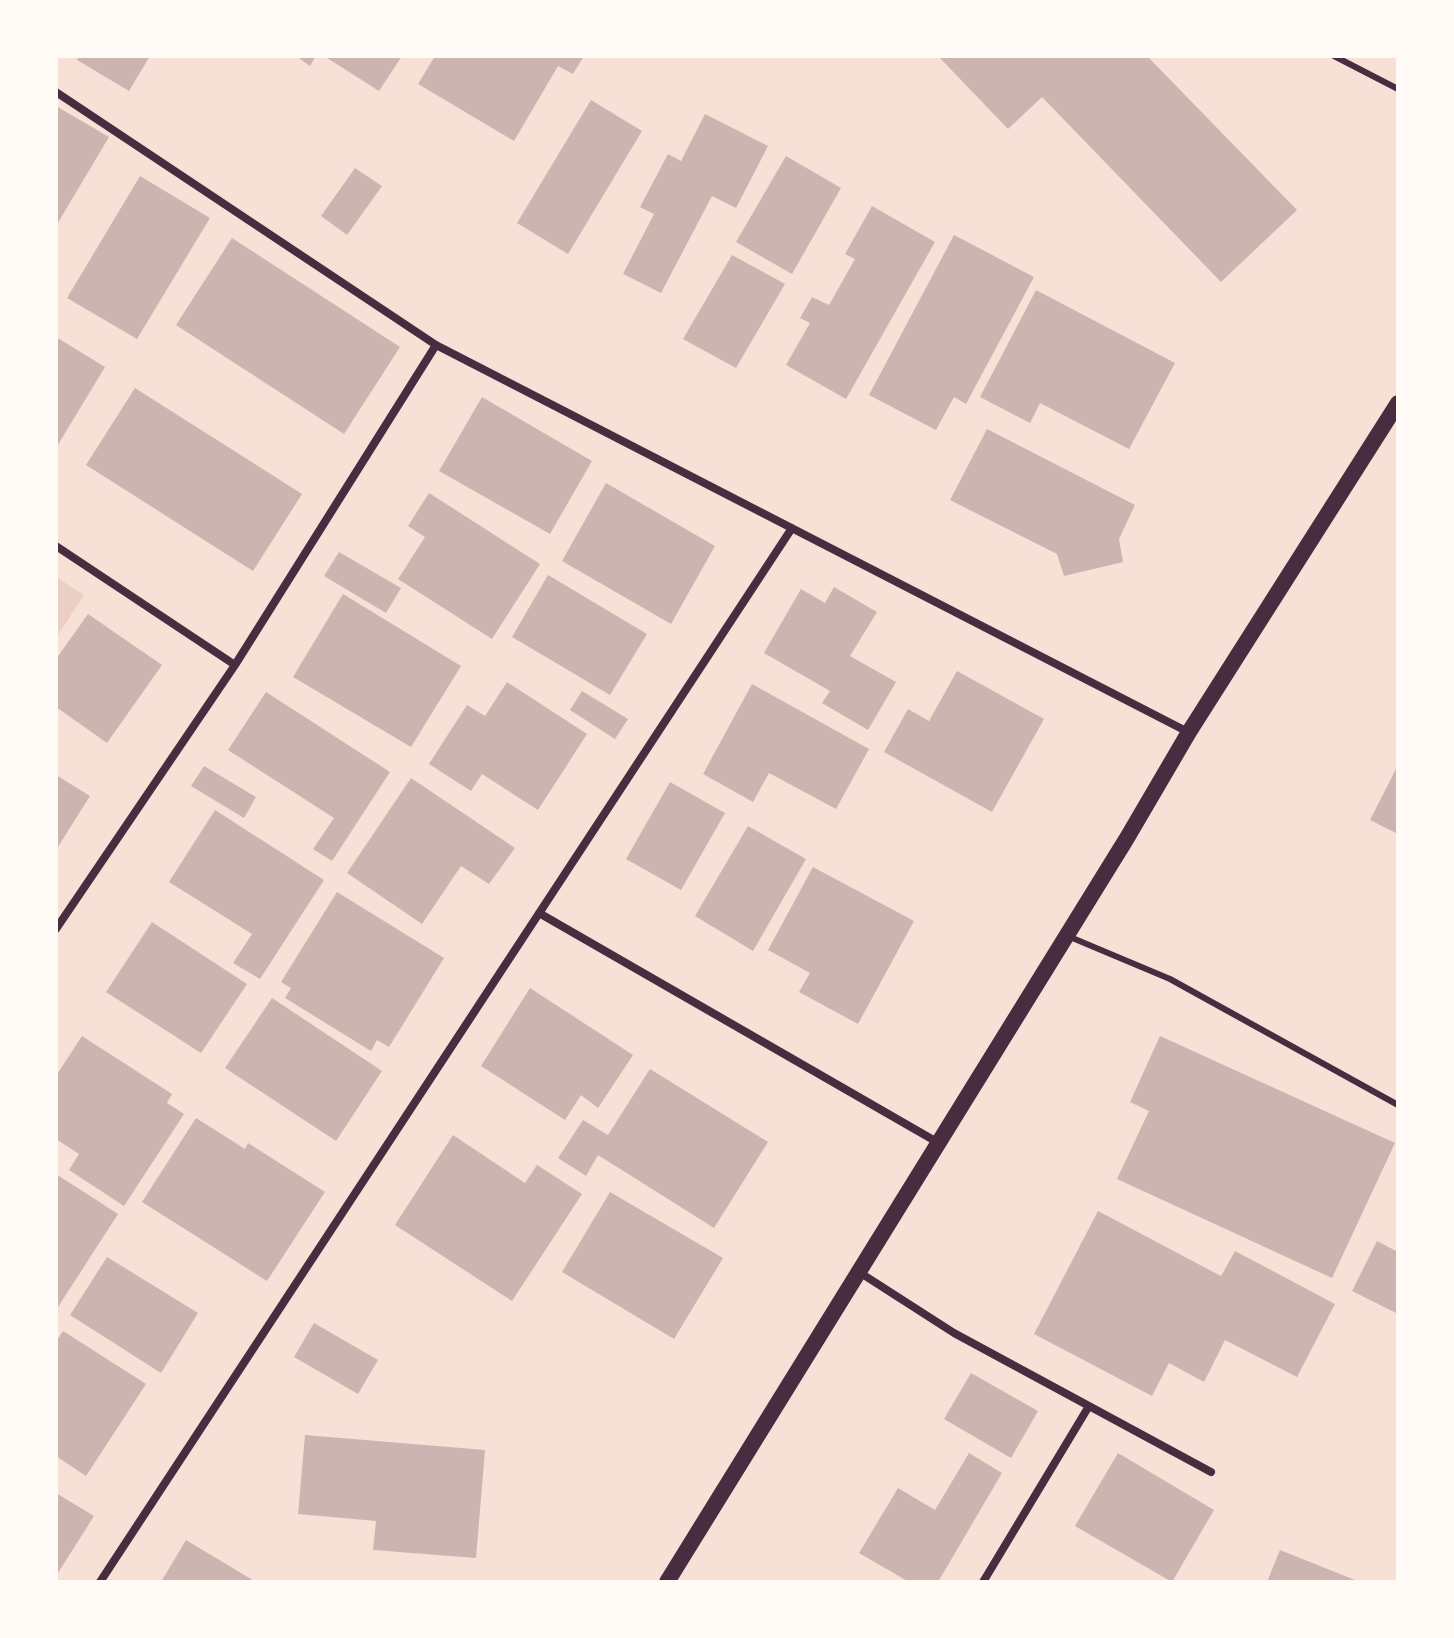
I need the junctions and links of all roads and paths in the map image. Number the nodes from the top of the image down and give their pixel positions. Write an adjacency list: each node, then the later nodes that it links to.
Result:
1 (1334, 56): 2 (lane)
2 (1398, 89)
3 (56, 92): 4 (street)
4 (436, 345): 6 (street); 8 (street)
5 (1398, 403): 9 (main road)
6 (792, 528): 9 (street); 10 (street)
7 (56, 546): 8 (street)
8 (235, 665): 11 (street)
9 (1189, 732): 12 (main road)
10 (539, 913): 14 (street); 18 (street)
11 (56, 929)
12 (1067, 935): 13 (lane); 14 (main road)
13 (1398, 1105)
14 (937, 1142): 15 (main road)
15 (858, 1271): 16 (street); 19 (main road)
16 (1089, 1406): 17 (street); 20 (street)
17 (1211, 1472)
18 (100, 1582)
19 (667, 1582)
20 (983, 1582)

